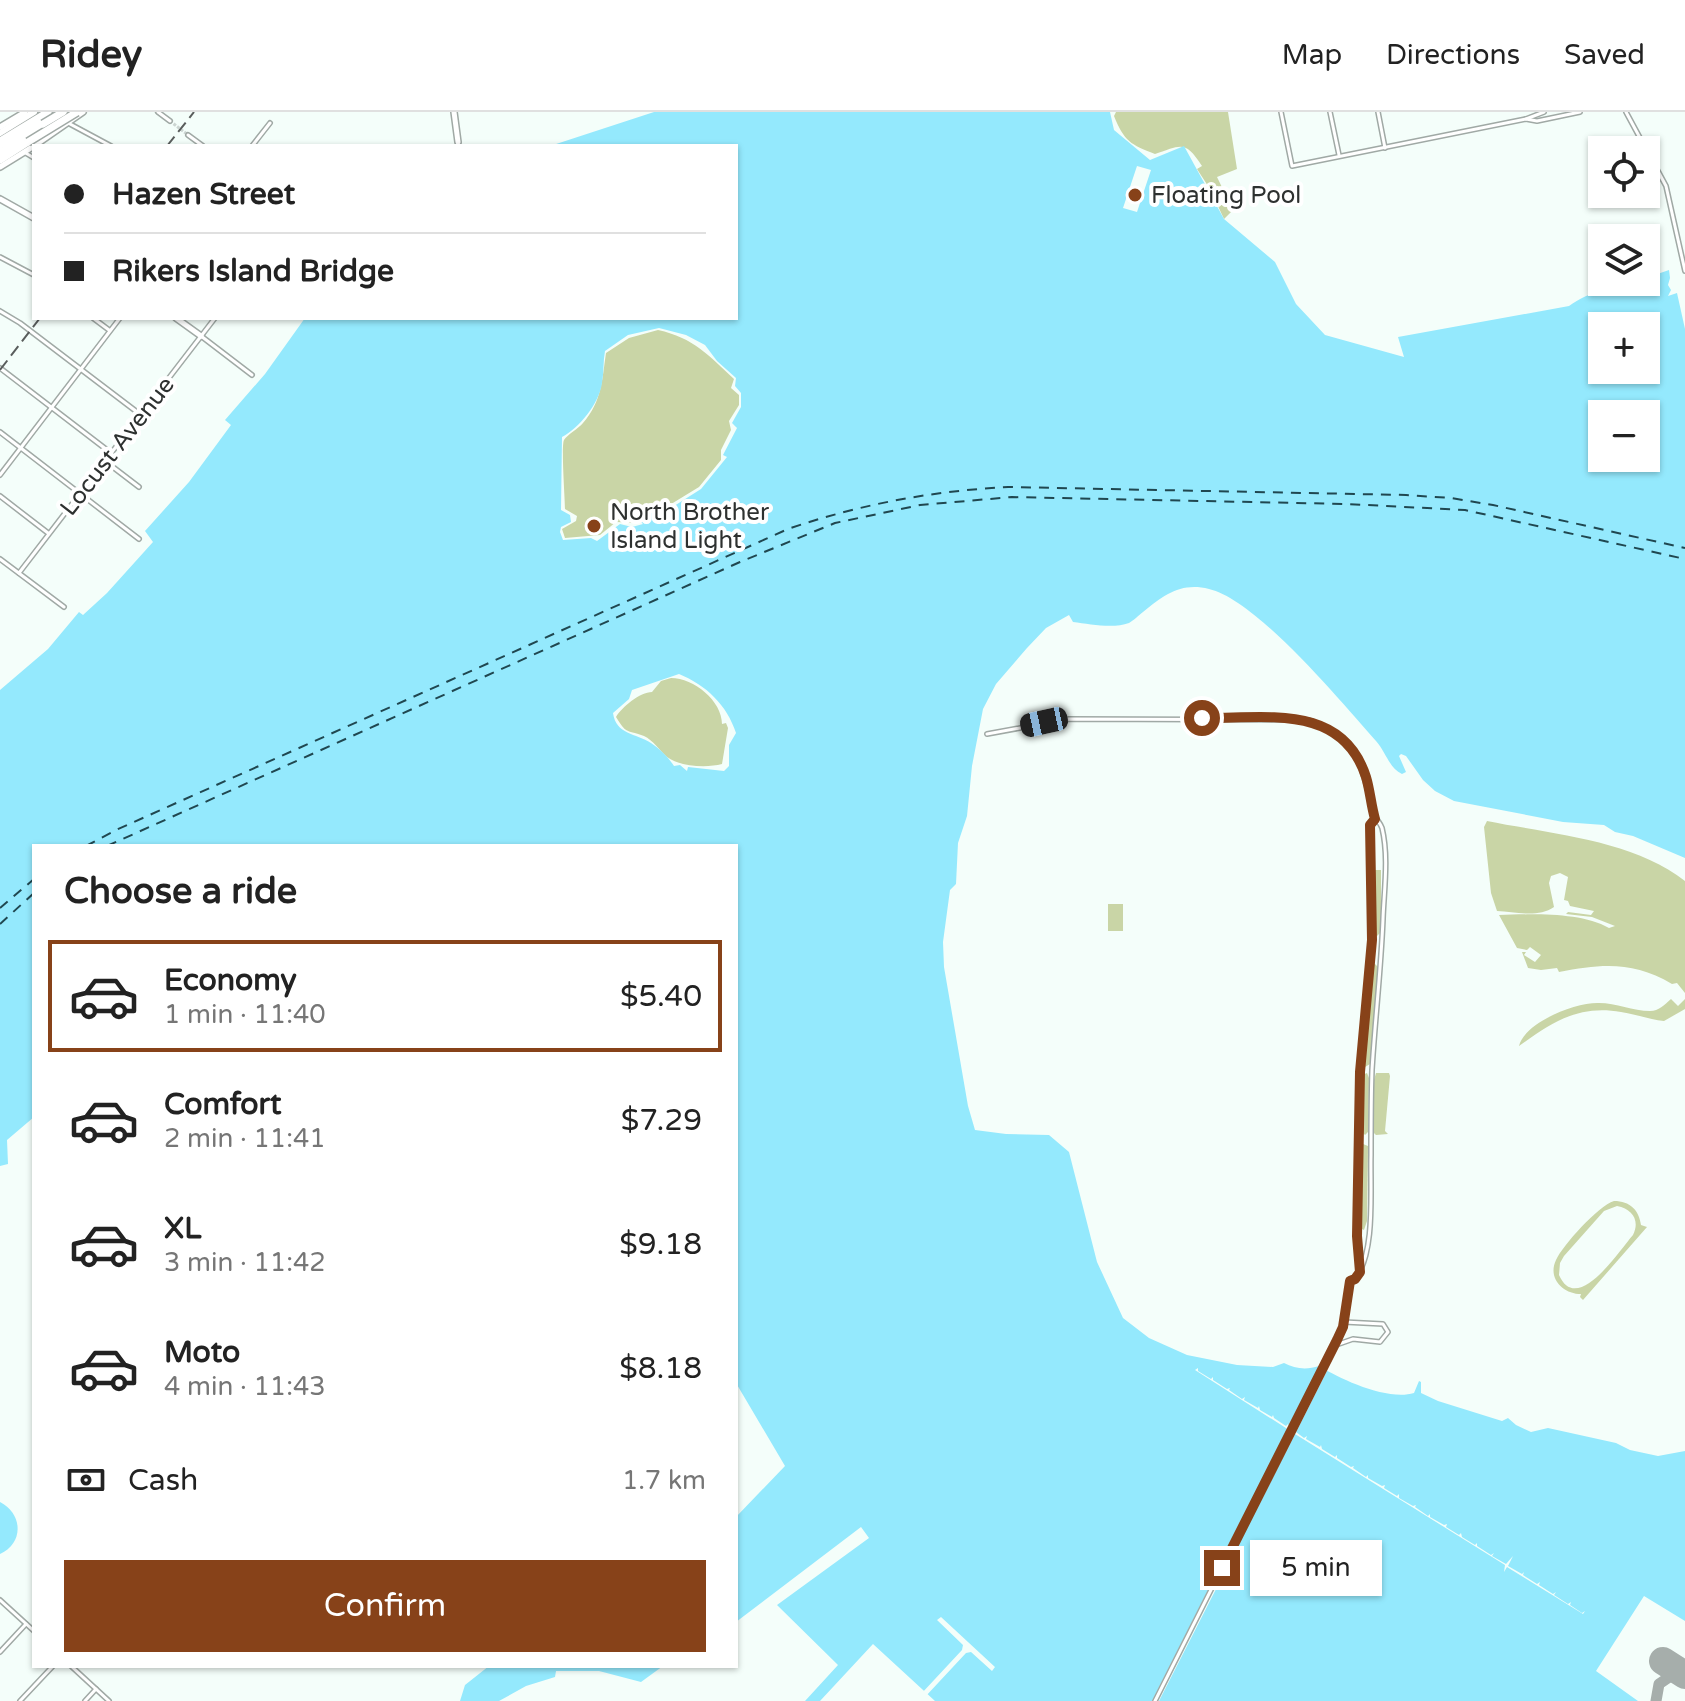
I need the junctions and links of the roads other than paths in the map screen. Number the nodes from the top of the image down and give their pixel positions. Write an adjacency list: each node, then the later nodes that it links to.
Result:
1 (25, 112): 21 (main road)
2 (34, 112): 22 (main road)
3 (52, 112): 20 (street); 31 (highway)
4 (63, 112): 31 (highway, bridge)
5 (77, 112): 25 (highway, bridge)
6 (83, 112): 20 (main road)
7 (158, 112): 18 (street)
8 (454, 112): 24 (main road)
9 (1281, 112): 35 (street)
10 (1330, 112): 35 (street)
11 (1378, 112): 32 (street)
12 (1524, 112): 17 (street)
13 (1544, 112): 17 (street)
14 (1580, 112): 16 (street)
15 (1626, 112): 41 (street)
16 (1574, 113): 17 (street)
17 (1526, 119): 32 (street)
18 (170, 121)
19 (270, 123): 29 (street)
20 (70, 124): 26 (main road); 27 (street)
21 (0, 127)
22 (0, 133)
23 (188, 135): 28 (street)
24 (458, 142)
25 (33, 144)
26 (34, 144)
27 (107, 144)
28 (200, 144)
29 (254, 144)
30 (32, 145): 33 (main road); 36 (highway)
31 (0, 147)
32 (1385, 148): 35 (street)
33 (24, 152): 34 (street); 37 (main road)
34 (32, 157)
35 (1339, 157)
36 (0, 160)
37 (0, 167)
38 (0, 199): 39 (main road)
39 (32, 217)
40 (0, 257): 42 (street)
41 (1685, 271)
42 (32, 274)
43 (0, 311): 51 (street)
44 (96, 320): 48 (street)
45 (118, 320): 48 (street)
46 (179, 320): 49 (main road)
47 (213, 320): 49 (street, Locust Avenue)
48 (110, 331): 51 (street)
49 (201, 336): 52 (street); 54 (street, Locust Avenue)
50 (0, 368): 53 (street)
51 (81, 370): 53 (street); 54 (street)
52 (252, 375)
53 (51, 408): 56 (street); 57 (street)
54 (141, 415): 57 (street, Locust Avenue)
55 (0, 432): 56 (street)
56 (20, 448): 59 (street); 61 (street)
57 (111, 454): 58 (street, Locust Avenue)
58 (105, 461): 60 (street); 61 (street, Locust Avenue)
59 (0, 475)
60 (139, 487)
61 (80, 494): 63 (street, Locust Avenue); 64 (street)
62 (0, 496): 63 (street)
63 (49, 534): 66 (street, Locust Avenue)
64 (139, 539)
65 (0, 559): 66 (street)
66 (19, 573): 67 (street)
67 (64, 607)
68 (987, 734): 69 (street)
69 (1375, 819): 70 (street); 70 (street)
70 (1360, 1272): 71 (street)
71 (1344, 1322): 72 (street); 72 (street)
72 (1334, 1346): 83 (street)
73 (0, 1600): 74 (street)
74 (26, 1624): 75 (street); 76 (street)
75 (32, 1629)
76 (0, 1652)
77 (51, 1668): 80 (street)
78 (73, 1668): 79 (street)
79 (96, 1689): 81 (street); 82 (street)
80 (20, 1701)
81 (85, 1701)
82 (109, 1701)
83 (1155, 1701)

